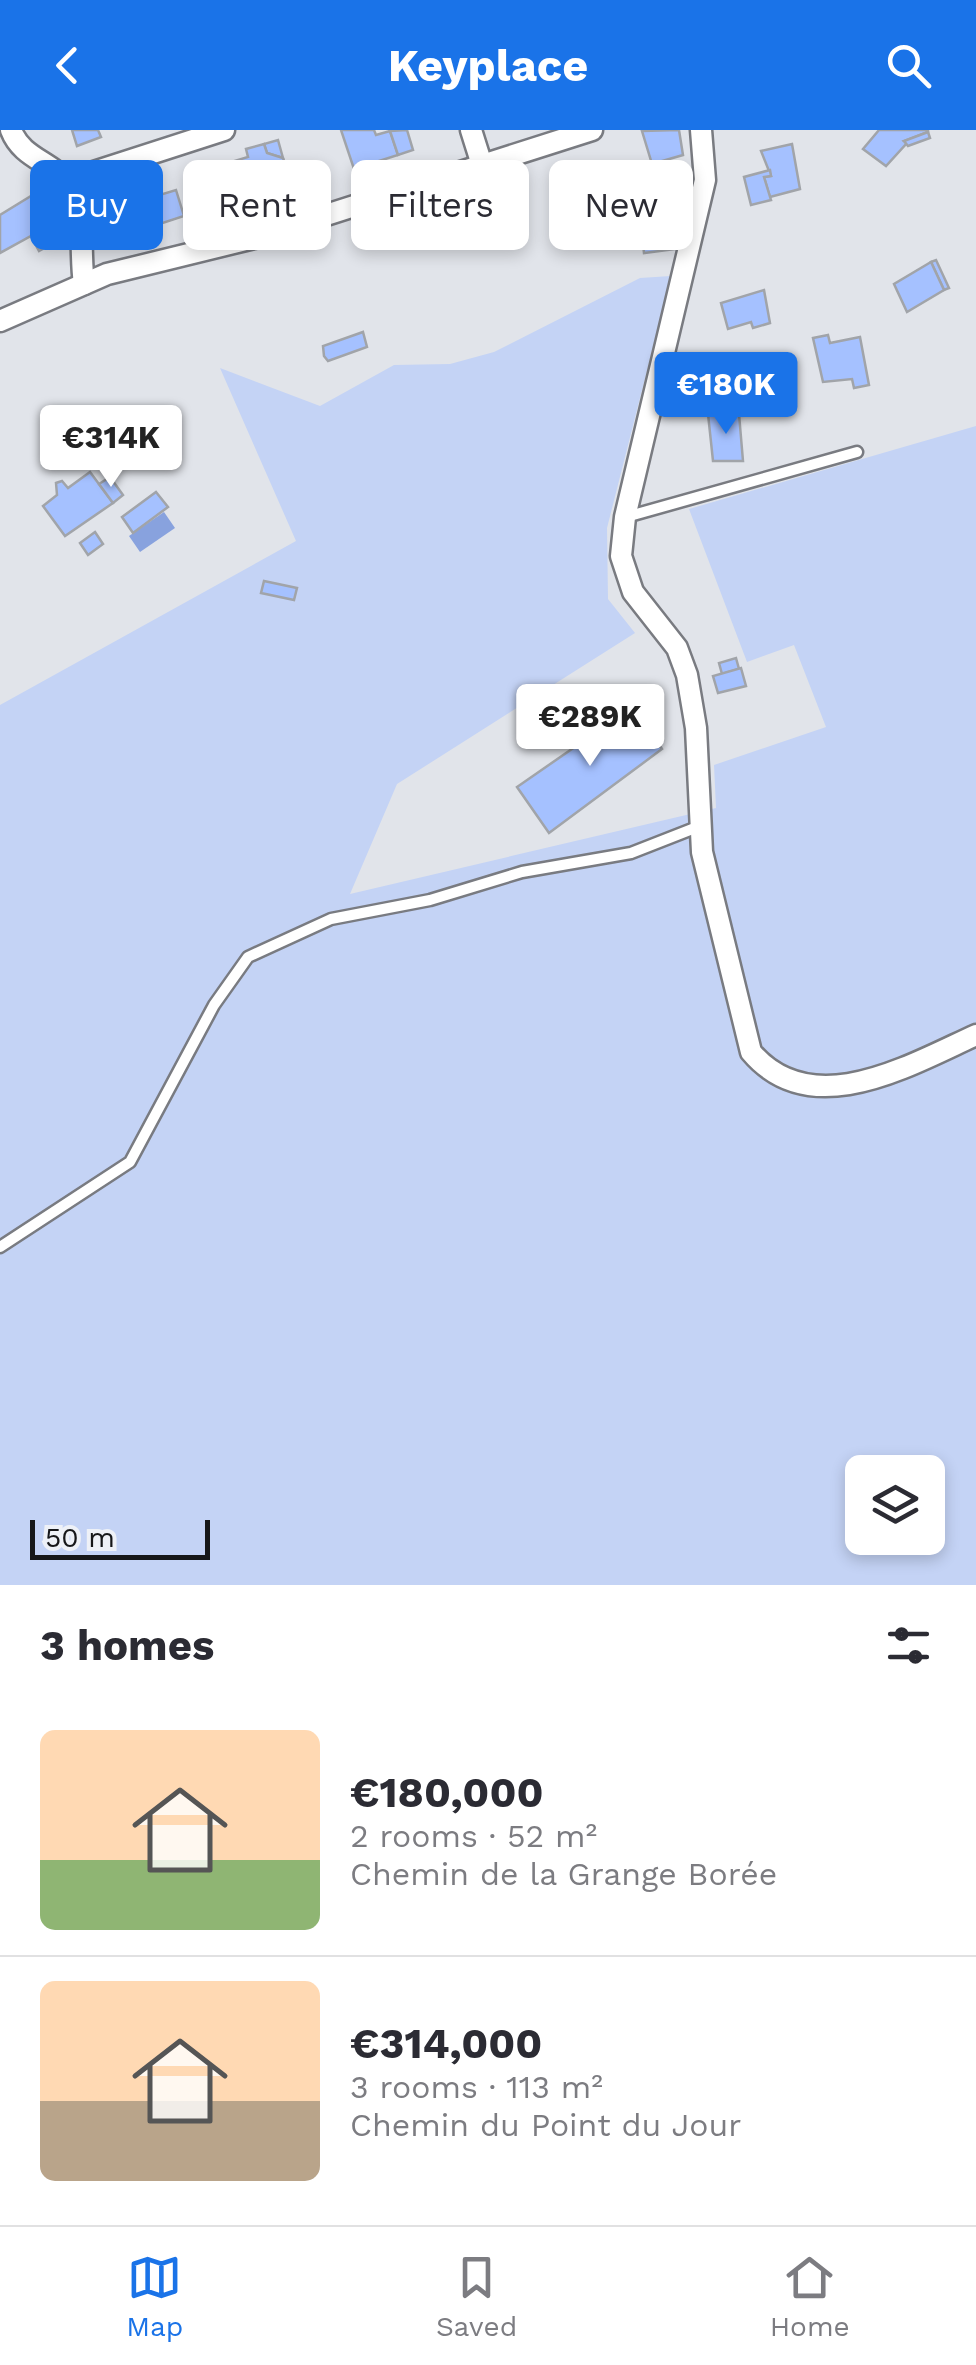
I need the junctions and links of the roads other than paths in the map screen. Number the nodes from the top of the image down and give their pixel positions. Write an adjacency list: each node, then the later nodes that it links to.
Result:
1 (11, 130): 6 (street)
2 (224, 130): 7 (street)
3 (471, 130): 8 (street)
4 (592, 130): 9 (street)
5 (701, 130): 15 (street)
6 (35, 160)
7 (131, 160)
8 (480, 160)
9 (498, 160)
10 (351, 207): 12 (street)
11 (83, 250): 12 (street)
12 (84, 284): 13 (street)
13 (0, 321)
14 (857, 452): 15 (lane)
15 (626, 517): 16 (street)
16 (700, 826): 17 (street); 18 (lane)
17 (976, 1035)
18 (0, 1247)

